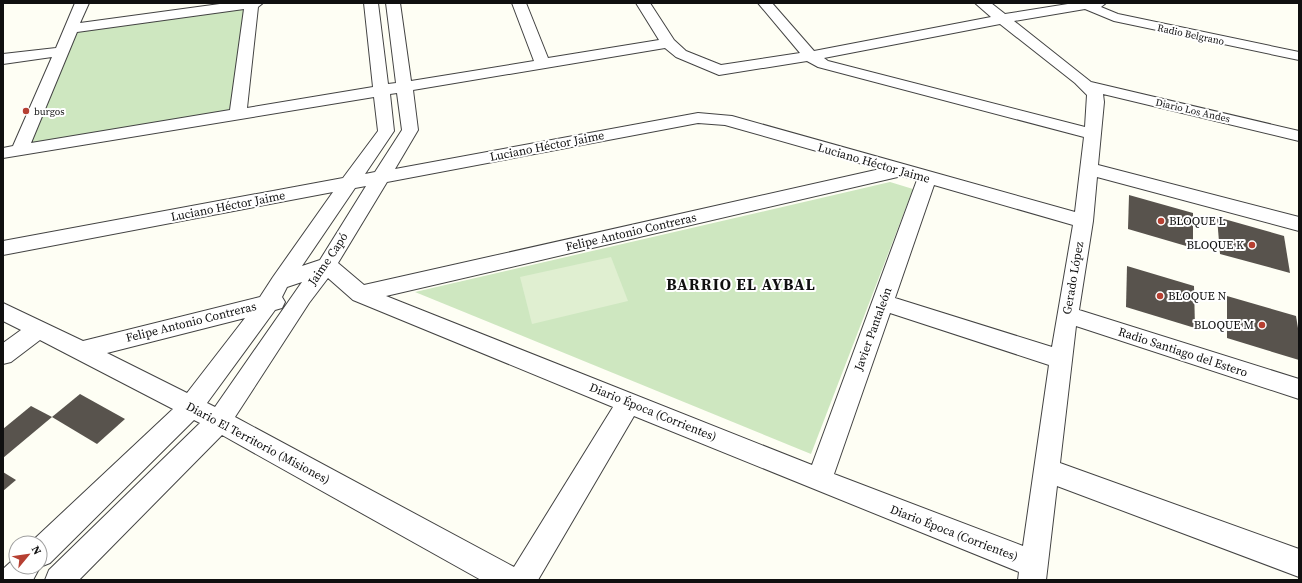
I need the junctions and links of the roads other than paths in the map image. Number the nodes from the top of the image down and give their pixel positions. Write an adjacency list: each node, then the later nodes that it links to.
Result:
1 (82, 3): 11 (street)
2 (254, 3): 11 (street); 21 (street)
3 (371, 3): 20 (street)
4 (393, 3): 19 (street, Jaime Capó)
5 (519, 3): 17 (street)
6 (643, 3): 12 (street)
7 (765, 3): 14 (street)
8 (982, 3): 10 (street, Gerado López)
9 (1092, 4): 10 (street); 15 (street, Radio Belgrano)
10 (1002, 19): 14 (street); 18 (street, Gerado López)
11 (71, 29): 13 (street)
12 (668, 43): 14 (street); 17 (street)
13 (63, 51): 16 (street); 24 (street)
14 (810, 56): 22 (street)
15 (1299, 56)
16 (3, 59)
17 (543, 65): 19 (street)
18 (1086, 85): 22 (street, Gerado López); 23 (street, Diario Los Andes)
19 (405, 88): 20 (street); 27 (street, Jaime Capó)
20 (381, 91): 21 (street); 29 (street)
21 (238, 114): 24 (street)
22 (1092, 134): 25 (street, Gerado López)
23 (1299, 136)
24 (11, 152)
25 (1090, 169): 30 (street, Gerado López); 31 (street)
26 (902, 171): 27 (street, Luciano Héctor Jaime); 28 (street, Luciano Héctor Jaime); 35 (street, Felipe Antonio Contreras)
27 (381, 177): 29 (street, Luciano Héctor Jaime); 33 (street, Jaime Capó)
28 (927, 178): 30 (street, Luciano Héctor Jaime); 37 (street, Javier Pantaleón)
29 (349, 183): 32 (street, Luciano Héctor Jaime); 34 (street)
30 (1083, 221): 40 (street, Gerado López)
31 (1299, 224)
32 (3, 248)
33 (327, 265): 34 (street); 35 (street, Diario Época (Corrientes)); 36 (street, Jaime Capó)
34 (280, 282): 38 (street)
35 (360, 294): 46 (street, Diario Época (Corrientes))
36 (302, 297): 38 (street, Felipe Antonio Contreras); 48 (street, Jaime Capó)
37 (882, 302): 44 (street); 50 (street, Javier Pantaleón)
38 (268, 303): 42 (street, Felipe Antonio Contreras); 47 (street)
39 (3, 311): 41 (street, Diario El Territorio (Misiones))
40 (1066, 315): 44 (street, Gerado López); 45 (street, Radio Santiago del Estero)
41 (38, 328): 42 (street, Diario El Territorio (Misiones)); 43 (street)
42 (80, 351): 47 (street, Diario El Territorio (Misiones))
43 (3, 355)
44 (1062, 360): 49 (street, Gerado López)
45 (1299, 389)
46 (629, 402): 50 (street, Diario Época (Corrientes)); 56 (street)
47 (191, 407): 48 (street, Diario El Territorio (Misiones)); 51 (street)
48 (219, 421): 54 (street, Jaime Capó); 55 (street, Diario El Territorio (Misiones))
49 (1046, 470): 52 (street); 53 (street, Gerado López)
50 (819, 480): 53 (street, Diario Época (Corrientes))
51 (48, 545)
52 (1299, 563)
53 (1034, 572)
54 (59, 580)
55 (509, 580)
56 (522, 580)

